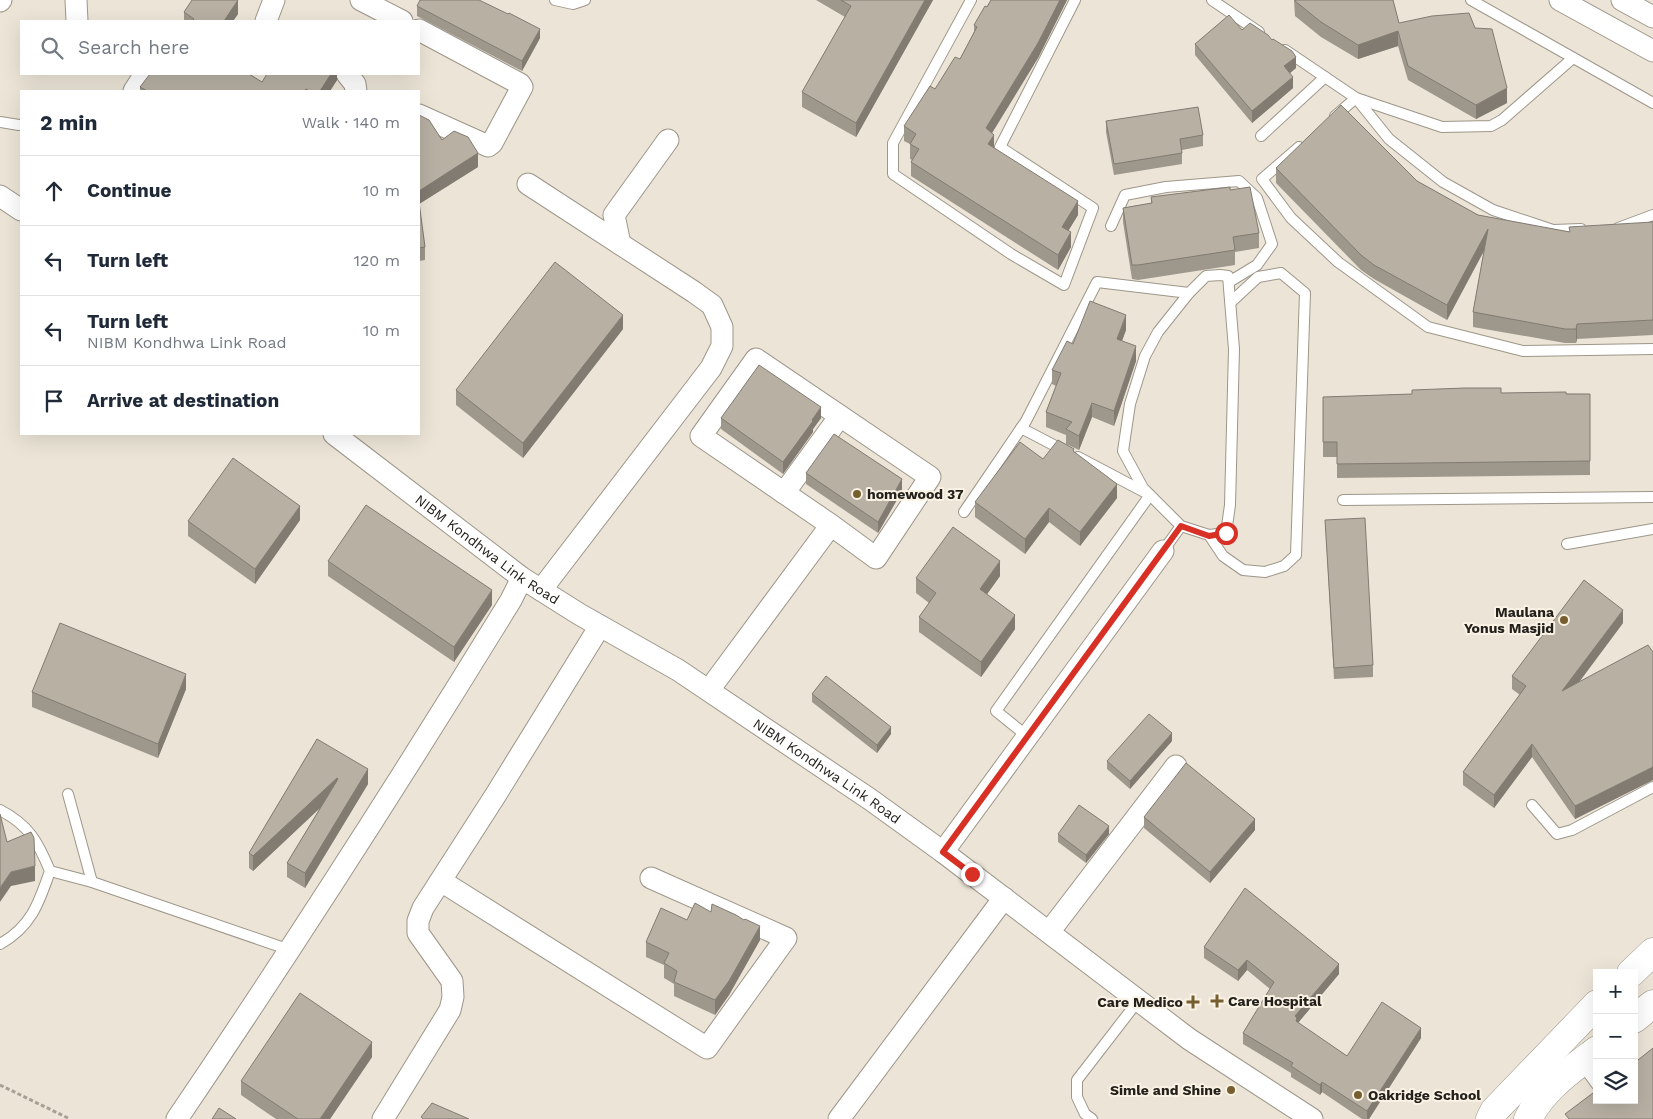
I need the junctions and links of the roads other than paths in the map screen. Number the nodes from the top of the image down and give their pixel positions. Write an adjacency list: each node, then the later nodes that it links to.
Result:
1 (76, 0): 13 (street)
2 (274, 0): 14 (street)
3 (361, 0): 15 (street)
4 (555, 0): 5 (lane)
5 (586, 0)
6 (971, 0): 7 (lane)
7 (1075, 0)
8 (1212, 0): 21 (lane)
9 (1471, 0): 18 (lane)
10 (1560, 0): 17 (street)
11 (1622, 0): 12 (street)
12 (1653, 17)
13 (77, 20)
14 (266, 20)
15 (400, 20)
16 (420, 31): 26 (street)
17 (1653, 50)
18 (1573, 58): 24 (lane); 25 (lane)
19 (144, 75): 22 (street)
20 (348, 75): 23 (street)
21 (1325, 77): 24 (lane); 30 (lane)
22 (135, 90)
23 (356, 90)
24 (1356, 98): 28 (lane); 39 (lane)
25 (1653, 103)
26 (420, 115)
27 (0, 122): 29 (lane)
28 (1327, 123)
29 (19, 125)
30 (1261, 136)
31 (668, 140): 40 (street)
32 (1305, 142): 44 (lane)
33 (528, 184): 40 (street)
34 (0, 196): 35 (street)
35 (20, 209)
36 (1653, 215): 38 (lane)
37 (1111, 226): 41 (lane)
38 (1608, 228)
39 (1590, 229)
40 (620, 244): 61 (street)
41 (1229, 282): 42 (lane); 43 (lane)
42 (1189, 293): 46 (lane); 50 (lane)
43 (1230, 302): 57 (lane); 57 (lane)
44 (1653, 349)
45 (840, 416): 49 (street); 49 (street); 54 (street)
46 (1022, 428): 50 (lane); 53 (lane)
47 (337, 435): 48 (street, NIBM Kondhwa Link Road)
48 (357, 441): 60 (street, NIBM Kondhwa Link Road)
49 (784, 493): 54 (street)
50 (1150, 495): 55 (lane); 64 (lane)
51 (1653, 497): 52 (lane)
52 (1343, 500)
53 (964, 512)
54 (831, 525): 63 (street)
55 (1181, 526): 57 (lane); 59 (lane)
56 (1653, 529): 58 (lane)
57 (1209, 536)
58 (1567, 544)
59 (1163, 551): 64 (street)
60 (522, 578): 61 (street, NIBM Kondhwa Link Road); 78 (street)
61 (541, 590): 62 (street, NIBM Kondhwa Link Road)
62 (600, 626): 63 (street, NIBM Kondhwa Link Road); 73 (street)
63 (709, 690): 70 (street, NIBM Kondhwa Link Road)
64 (1028, 736): 70 (street)
65 (1176, 766): 76 (street)
66 (1653, 787): 68 (lane)
67 (68, 794): 74 (lane)
68 (1532, 804)
69 (0, 810): 71 (lane)
70 (943, 852): 75 (street, NIBM Kondhwa Link Road)
71 (50, 871): 74 (lane); 77 (lane)
72 (651, 878): 73 (street)
73 (440, 880): 88 (street)
74 (92, 882): 78 (lane)
75 (1004, 898): 76 (street, NIBM Kondhwa Link Road); 89 (street)
76 (1049, 932): 81 (street, NIBM Kondhwa Link Road)
77 (0, 944)
78 (290, 950): 87 (street)
79 (1653, 952): 80 (main road)
80 (1634, 969)
81 (1138, 1001): 90 (lane); 91 (street, NIBM Kondhwa Link Road)
82 (1653, 1004): 84 (main road)
83 (1593, 1008): 92 (main road)
84 (1638, 1016)
85 (1589, 1056): 86 (lane); 93 (main road)
86 (1593, 1070)
87 (176, 1119)
88 (383, 1119)
89 (839, 1119)
90 (1092, 1119)
91 (1312, 1119)
92 (1490, 1119)
93 (1528, 1119)

